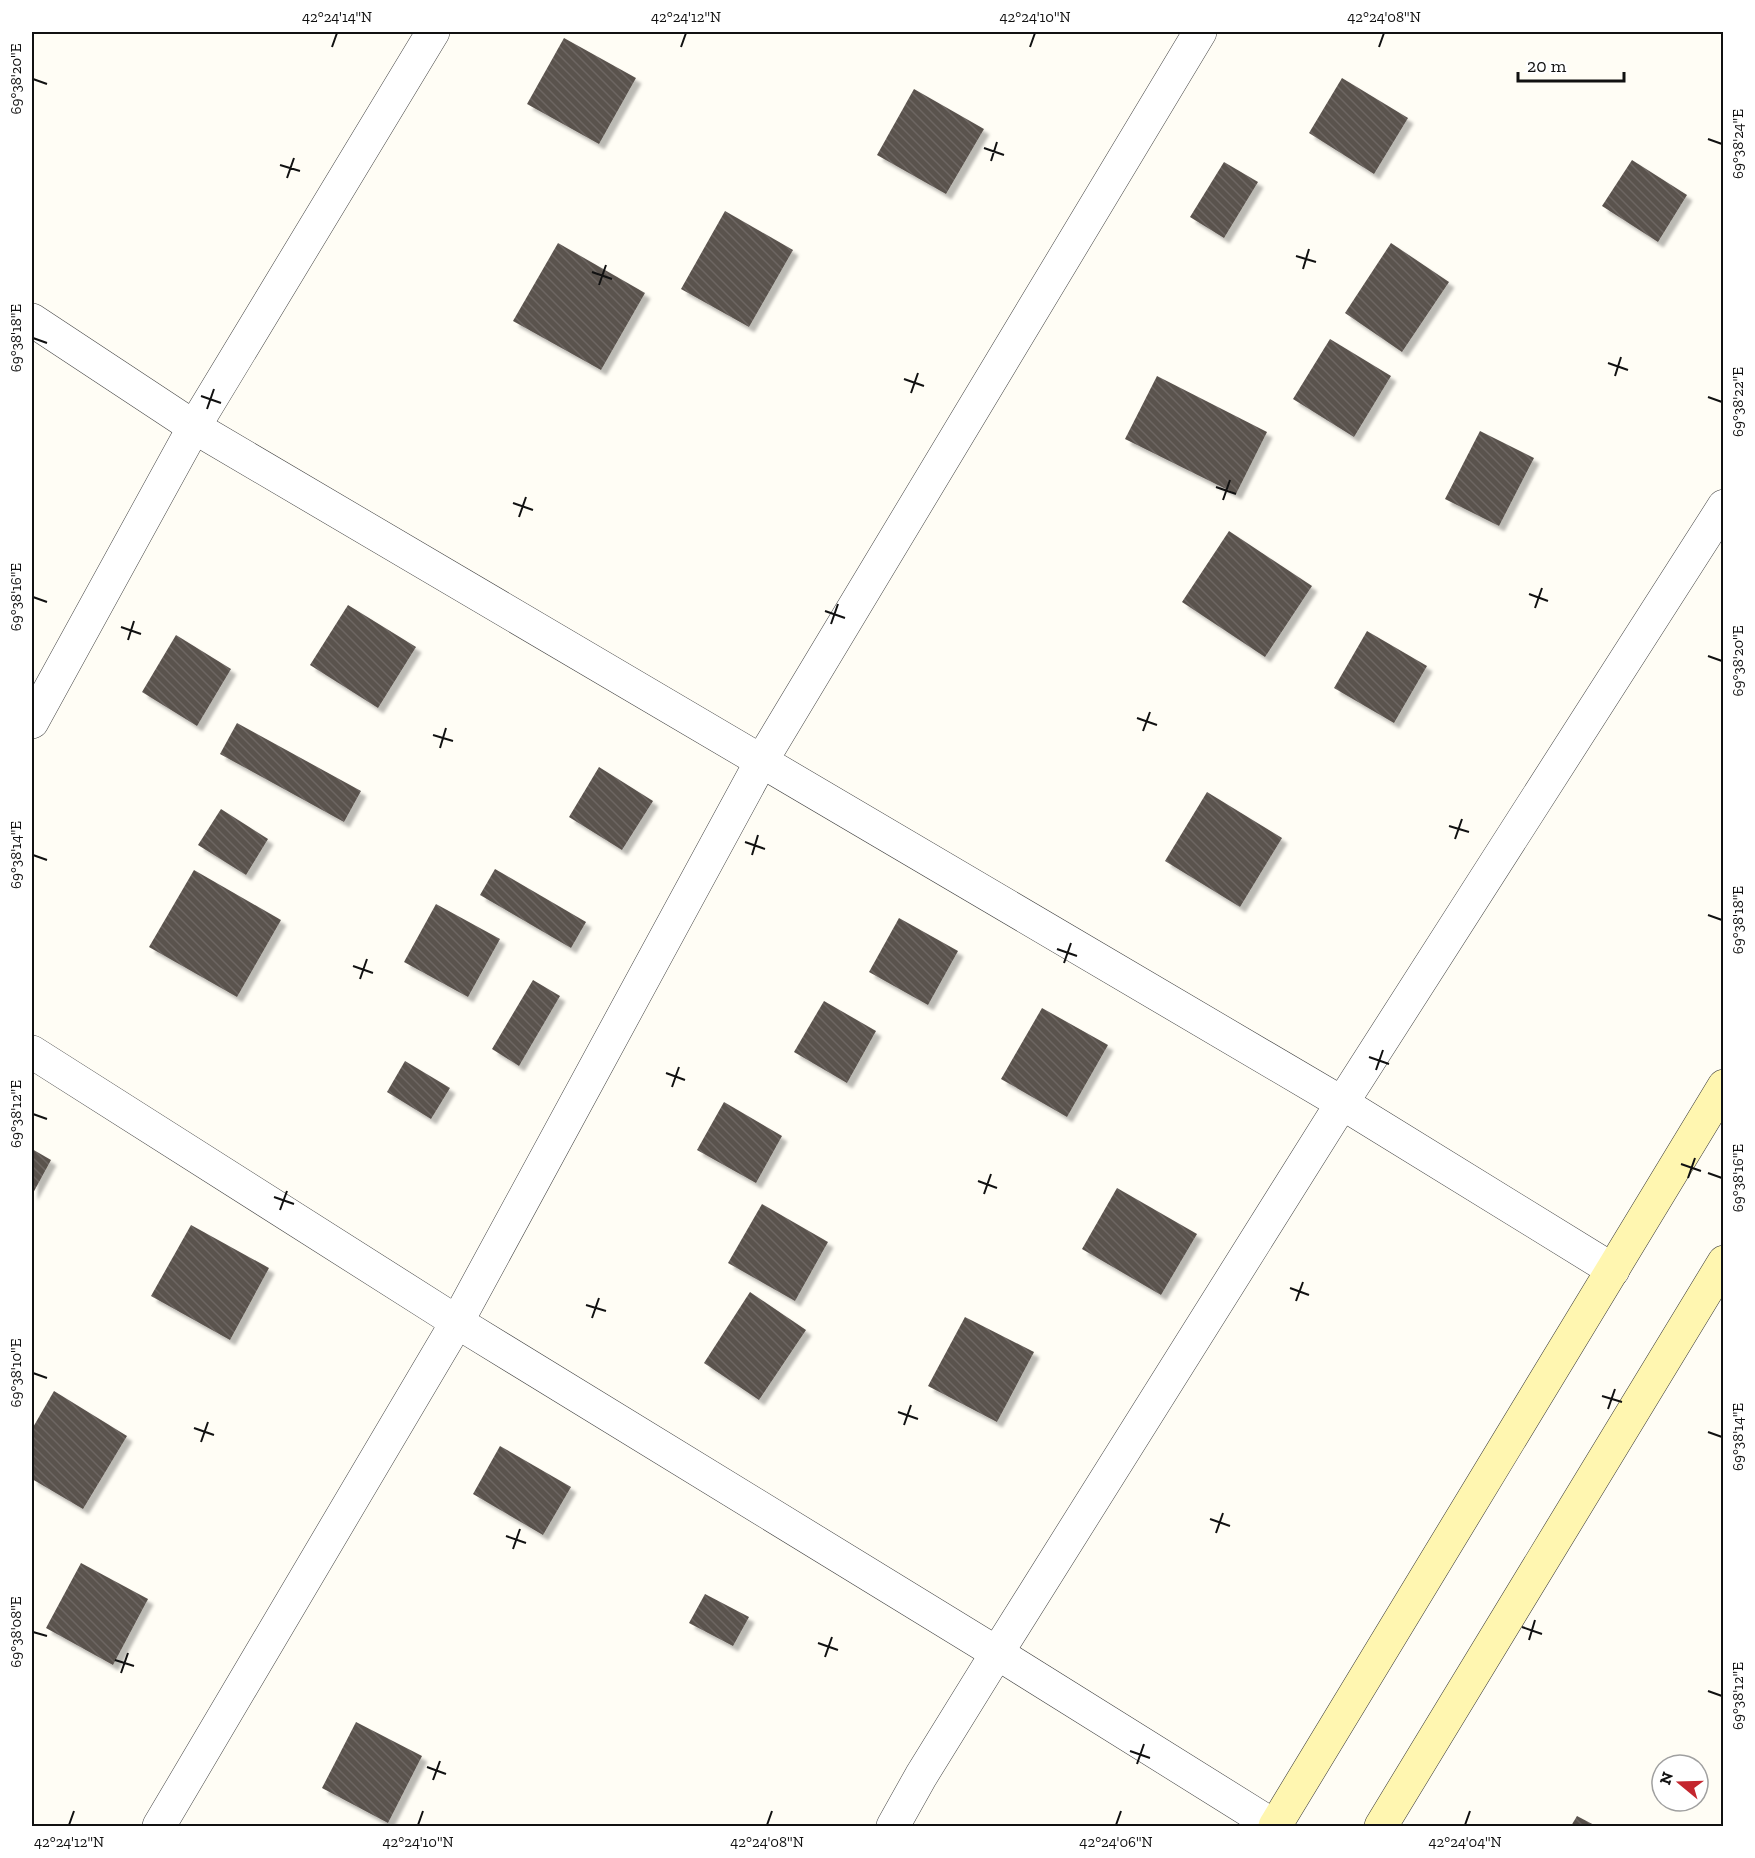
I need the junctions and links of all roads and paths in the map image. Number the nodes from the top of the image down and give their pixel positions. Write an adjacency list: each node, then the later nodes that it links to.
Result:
1 (434, 32): 4 (street)
2 (1200, 32): 7 (street)
3 (32, 320): 4 (street)
4 (194, 427): 6 (street); 7 (street)
5 (1724, 506): 10 (street)
6 (32, 722)
7 (762, 760): 10 (street); 13 (street)
8 (32, 1052): 13 (street)
9 (1724, 1086): 12 (main road)
10 (1342, 1103): 12 (street); 14 (street)
11 (1724, 1262): 18 (main road)
12 (1613, 1270): 17 (main road)
13 (457, 1322): 14 (street); 15 (street)
14 (997, 1653): 16 (street); 17 (street)
15 (159, 1827)
16 (893, 1827)
17 (1274, 1827)
18 (1381, 1827)

